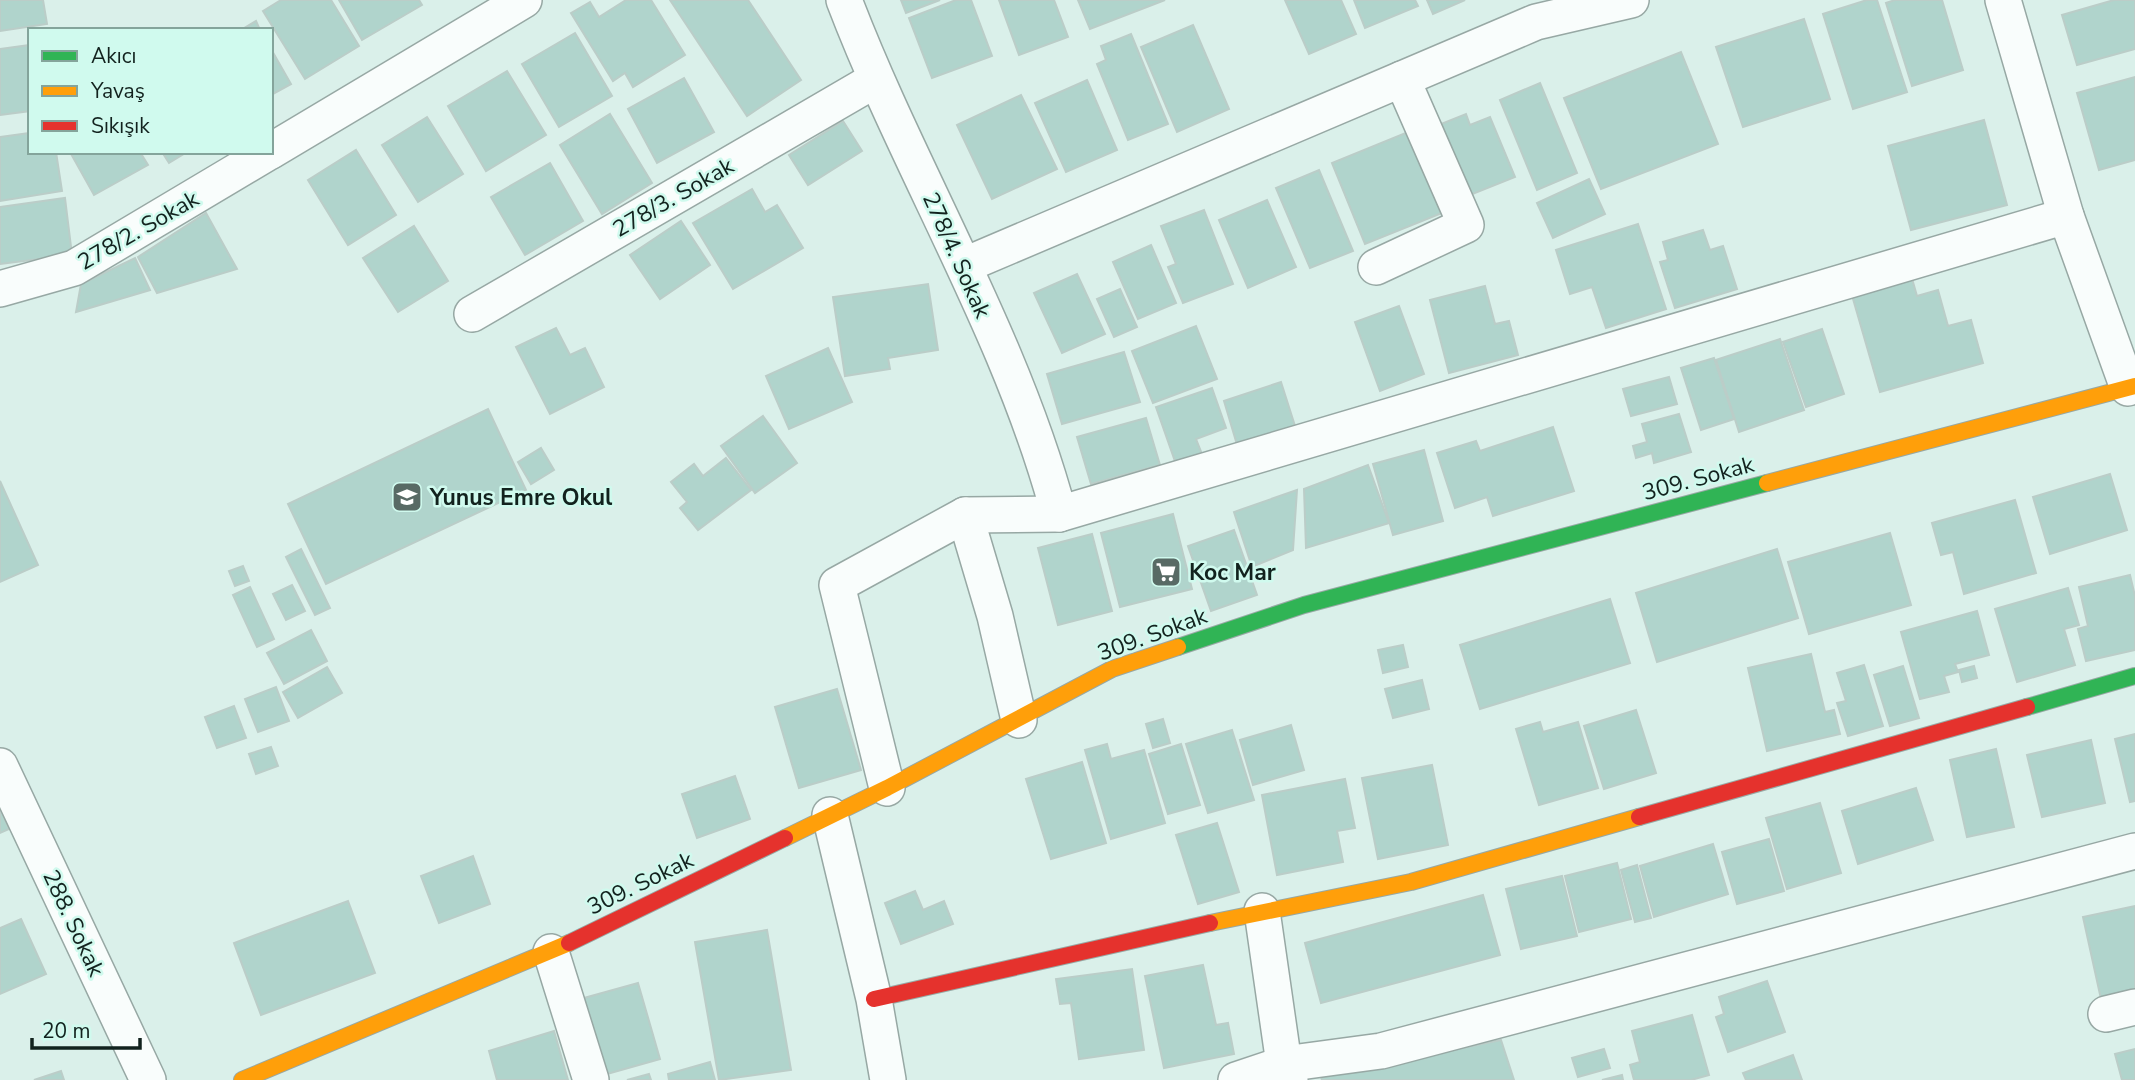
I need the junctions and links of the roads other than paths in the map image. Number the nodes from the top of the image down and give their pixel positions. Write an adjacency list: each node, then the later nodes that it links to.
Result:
1 (524, 0): 7 (street, 278/2. Sokak)
2 (844, 0): 6 (street, 278/4. Sokak)
3 (1631, 0): 5 (street)
4 (2003, 0): 9 (street)
5 (1402, 79): 10 (street); 11 (street)
6 (874, 80): 10 (street, 278/4. Sokak); 13 (street, 278/3. Sokak)
7 (273, 149)
8 (265, 154): 12 (street, 278/2. Sokak)
9 (2066, 216): 14 (street); 15 (street)
10 (965, 265): 15 (street, 278/4. Sokak)
11 (1376, 267)
12 (0, 289)
13 (472, 314)
14 (2131, 387): 18 (street, 309. Sokak)
15 (1059, 514): 16 (street)
16 (965, 515): 18 (street); 20 (street)
17 (2135, 676): 23 (street)
18 (1019, 720): 20 (street, 309. Sokak)
19 (0, 766): 27 (street, 288. Sokak)
20 (887, 788): 21 (street, 309. Sokak)
21 (830, 815): 24 (street, 309. Sokak); 25 (street)
22 (2135, 851): 26 (street)
23 (1262, 911): 25 (street); 26 (street)
24 (551, 952): 28 (street, 309. Sokak); 29 (street)
25 (874, 999): 30 (street)
26 (1287, 1072): 31 (street)
27 (148, 1080)
28 (242, 1080)
29 (591, 1080)
30 (888, 1080)
31 (1236, 1080)

